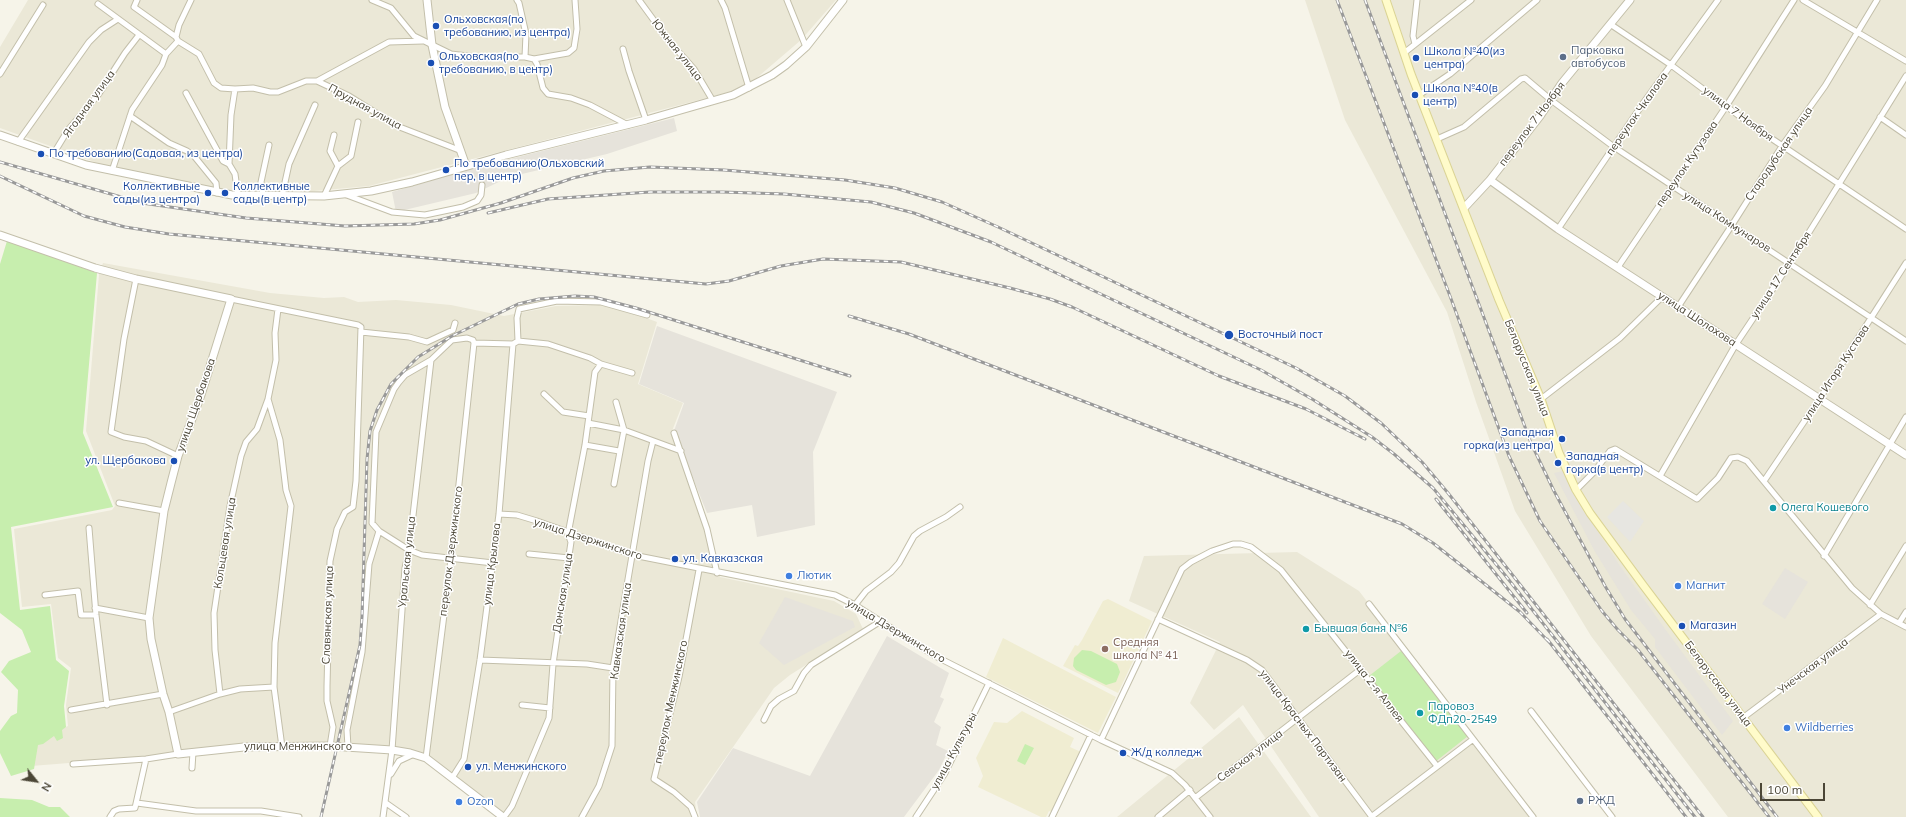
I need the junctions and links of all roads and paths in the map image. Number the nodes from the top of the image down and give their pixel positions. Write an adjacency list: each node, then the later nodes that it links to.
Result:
1 (191, 0): 26 (street)
2 (372, 0): 27 (street)
3 (427, 0): 29 (street)
4 (517, 0): 34 (street)
5 (575, 0): 35 (street)
6 (639, 0): 46 (street, Южная улица)
7 (720, 0): 41 (street)
8 (787, 0): 30 (street)
9 (843, 0): 30 (street)
10 (1386, 0): 32 (main road, Белорусская улица)
11 (1417, 0): 28 (street)
12 (1471, 0): 28 (street)
13 (1537, 0): 44 (street)
14 (1630, 0): 23 (street, переулок 7 Ноября)
15 (1718, 0): 37 (street, переулок Чкалова)
16 (1794, 0): 48 (street, переулок Кутузова)
17 (1803, 0): 24 (street)
18 (1877, 0): 24 (street, Стародубская улица)
19 (136, 2): 26 (street, Прудная улица)
20 (98, 4): 22 (street)
21 (42, 5): 38 (street)
22 (118, 19): 25 (street); 58 (street)
23 (1610, 24): 37 (street, улица 7 Ноября); 45 (street, переулок 7 Ноября)
24 (1858, 32): 36 (street); 60 (street, Стародубская улица)
25 (139, 35): 33 (street); 63 (street, Ягодная улица)
26 (177, 39): 33 (street); 42 (street, Прудная улица)
27 (424, 41): 29 (street); 40 (street)
28 (1415, 44): 32 (street)
29 (432, 45): 34 (street); 62 (street)
30 (806, 47): 41 (street)
31 (623, 48): 51 (street)
32 (1404, 53): 44 (main road, Белорусская улица)
33 (166, 54): 49 (street)
34 (525, 57): 35 (street)
35 (534, 59): 53 (street)
36 (1906, 61)
37 (1671, 65): 48 (street, улица 7 Ноября); 61 (street, переулок Чкалова)
38 (0, 74)
39 (1906, 76): 50 (street, улица 17 Сентября)
40 (317, 81): 42 (street, Прудная улица); 62 (street, Прудная улица)
41 (749, 88): 46 (street)
42 (235, 89): 64 (street)
43 (186, 93): 64 (street)
44 (1420, 95): 57 (main road, Белорусская улица)
45 (1551, 100): 57 (street, улица Коммунаров); 61 (street, улица Коммунаров); 68 (street, переулок 7 Ноября)
46 (713, 101): 51 (street)
47 (315, 105): 76 (street)
48 (1727, 105): 60 (street, улица 7 Ноября); 71 (street, переулок Кутузова)
49 (130, 116): 67 (street); 72 (street)
50 (1880, 118): 56 (street); 70 (street, улица 17 Сентября)
51 (646, 120): 53 (street)
52 (358, 122): 65 (street)
53 (628, 125): 66 (street)
54 (0, 135): 58 (street)
55 (334, 135): 65 (street)
56 (1906, 135)
57 (1437, 138): 78 (main road, Белорусская улица)
58 (18, 142): 63 (street)
59 (269, 145): 75 (street)
60 (1782, 146): 70 (street, улица 7 Ноября); 79 (street, Стародубская улица)
61 (1614, 147): 71 (street, улица Коммунаров); 80 (street, переулок Чкалова)
62 (459, 150): 66 (street)
63 (54, 153): 67 (street)
64 (229, 164): 74 (street)
65 (338, 166): 77 (street)
66 (466, 166): 73 (street)
67 (112, 171): 72 (street)
68 (1490, 180): 78 (street, переулок 7 Ноября); 80 (street, улица Шолохова)
69 (482, 185): 73 (street)
70 (1840, 185): 81 (street, улица 7 Ноября); 83 (street, улица 17 Сентября)
71 (1673, 187): 79 (street, улица Коммунаров); 85 (street, переулок Кутузова)
72 (217, 193): 74 (street)
73 (343, 194): 77 (street)
74 (238, 196): 75 (street)
75 (263, 196): 76 (street)
76 (282, 196): 77 (street)
77 (324, 196)
78 (1464, 208): 106 (main road, Белорусская улица)
79 (1732, 225): 83 (street, улица Коммунаров); 89 (street, Стародубская улица)
80 (1558, 229): 85 (street, улица Шолохова)
81 (1906, 229)
82 (0, 235): 86 (street)
83 (1790, 262): 92 (street, улица Коммунаров); 99 (street, улица 17 Сентября)
84 (1906, 263): 92 (street, улица Игоря Кустова)
85 (1618, 267): 87 (street, улица Шолохова)
86 (136, 279): 88 (street); 119 (street)
87 (1662, 297): 89 (street, улица Шолохова); 106 (street)
88 (231, 299): 90 (street); 119 (street, улица Щербакова)
89 (1678, 307): 99 (street, улица Шолохова)
90 (278, 309): 94 (street, Славянская улица); 104 (street, Кольцевая улица)
91 (646, 315): 95 (street)
92 (1872, 318): 96 (street, улица Коммунаров); 105 (street, улица Игоря Кустова)
93 (455, 323): 94 (street)
94 (361, 332): 174 (street, Славянская улица)
95 (518, 341): 98 (street); 101 (street)
96 (1906, 341)
97 (474, 343): 98 (street); 100 (street); 137 (street, переулок Дзержинского)
98 (513, 344): 127 (street, улица Крылова)
99 (1736, 344): 105 (street, улица Шолохова); 120 (street, улица 17 Сентября)
100 (431, 360): 129 (street); 132 (street, Уральская улица)
101 (601, 364): 102 (street); 108 (street, Донская улица)
102 (632, 373)
103 (544, 394): 108 (street)
104 (268, 398): 159 (street, Кольцевая улица); 161 (street, Кольцевая улица)
105 (1820, 398): 115 (street, улица Шолохова); 121 (street, улица Игоря Кустова)
106 (1541, 399): 123 (main road, Белорусская улица)
107 (616, 402): 111 (street)
108 (589, 416): 110 (street, Донская улица)
109 (1906, 417): 115 (street)
110 (588, 423): 111 (street); 114 (street, Донская улица)
111 (624, 430): 113 (street); 116 (street)
112 (674, 433): 117 (street)
113 (653, 441): 117 (street); 134 (street, Кавказская улица)
114 (585, 445): 116 (street); 130 (street, Донская улица)
115 (1889, 445): 118 (street, улица Шолохова); 135 (street)
116 (619, 451): 122 (street)
117 (681, 451): 140 (street)
118 (1906, 455)
119 (178, 456): 126 (street, улица Щербакова)
120 (1660, 476): 121 (street); 123 (street)
121 (1764, 481): 135 (street)
122 (614, 484)
123 (1576, 490): 168 (main road, Белорусская улица)
124 (119, 503): 126 (street)
125 (960, 507): 143 (street)
126 (164, 511): 149 (street, улица Щербакова)
127 (499, 514): 130 (street, улица Дзержинского); 138 (street, улица Крылова)
128 (89, 528): 145 (street)
129 (379, 531): 132 (street); 175 (street)
130 (568, 534): 134 (street, улица Дзержинского); 136 (street, Донская улица)
131 (1906, 546): 144 (street)
132 (409, 550): 137 (street); 177 (street, Уральская улица)
133 (529, 554): 136 (street)
134 (633, 555): 139 (street, улица Дзержинского); 156 (street, Кавказская улица)
135 (1824, 556): 144 (street)
136 (569, 558): 155 (street, Донская улица)
137 (451, 559): 138 (street); 181 (street, переулок Дзержинского)
138 (493, 563): 154 (street, улица Крылова)
139 (700, 570): 140 (street, улица Дзержинского); 198 (street, переулок Менжинского)
140 (717, 573): 143 (street, улица Дзержинского)
141 (45, 595): 148 (street)
142 (1369, 604): 173 (street)
143 (855, 605): 151 (street, улица Дзержинского)
144 (1870, 605): 147 (street)
145 (95, 608): 148 (street); 149 (street)
146 (1906, 612): 152 (street)
147 (1881, 614): 152 (street); 168 (street, Унечская улица)
148 (96, 615): 162 (street)
149 (149, 618): 160 (street, улица Щербакова)
150 (1158, 619): 157 (street, улица 2-я Аллея); 169 (street, улица Красных Партизан); 172 (street, улица 2-я Аллея)
151 (881, 621): 158 (street, улица Дзержинского); 170 (street)
152 (1899, 623): 153 (street)
153 (1906, 627)
154 (480, 660): 155 (street); 187 (street, улица Крылова)
155 (553, 664): 156 (street); 164 (street, Донская улица)
156 (614, 668): 197 (street, Кавказская улица)
157 (1361, 670): 169 (street, Севская улица); 184 (street, улица 2-я Аллея)
158 (989, 683): 171 (street, улица Дзержинского); 199 (street, улица Культуры)
159 (274, 687): 161 (street); 176 (street, Кольцевая улица)
160 (163, 694): 162 (street); 167 (street, улица Щербакова)
161 (220, 694): 167 (street)
162 (107, 705): 165 (street)
163 (522, 705): 164 (street)
164 (550, 708): 196 (street, Донская улица)
165 (71, 710)
166 (1531, 710): 205 (street)
167 (169, 712): 179 (street, улица Щербакова)
168 (1744, 717): 206 (main road, Белорусская улица)
169 (1298, 719): 189 (street, Севская улица); 203 (street, улица Красных Партизан)
170 (764, 720)
171 (1091, 735): 172 (street, улица Дзержинского); 200 (street)
172 (1101, 740): 188 (street, улица Дзержинского)
173 (1472, 740): 184 (street); 204 (street)
174 (330, 746): 175 (street, улица Менжинского); 176 (street, улица Менжинского)
175 (348, 746): 177 (street, улица Менжинского)
176 (282, 747): 178 (street, улица Менжинского)
177 (392, 750): 180 (street, улица Менжинского); 186 (street, Уральская улица)
178 (194, 752): 179 (street, улица Менжинского); 185 (street)
179 (178, 754): 182 (street, улица Менжинского)
180 (414, 754): 181 (street, улица Менжинского); 186 (street)
181 (426, 758): 187 (street, улица Менжинского)
182 (146, 759): 183 (street, улица Менжинского); 190 (street)
183 (73, 764)
184 (1437, 766): 203 (street)
185 (192, 768)
186 (390, 777): 191 (street, Уральская улица)
187 (452, 778): 196 (street, улица Менжинского)
188 (1190, 790): 189 (street, улица Дзержинского); 201 (street)
189 (1195, 798): 202 (street, улица Дзержинского)
190 (136, 803): 192 (street); 193 (street)
191 (386, 803): 194 (street, Уральская улица); 195 (street)
192 (110, 817)
193 (299, 817)
194 (383, 817)
195 (406, 817)
196 (504, 817)
197 (582, 817)
198 (694, 817)
199 (916, 817)
200 (1052, 817)
201 (1158, 817)
202 (1210, 817)
203 (1371, 817)
204 (1533, 817)
205 (1612, 817)
206 (1818, 817)

